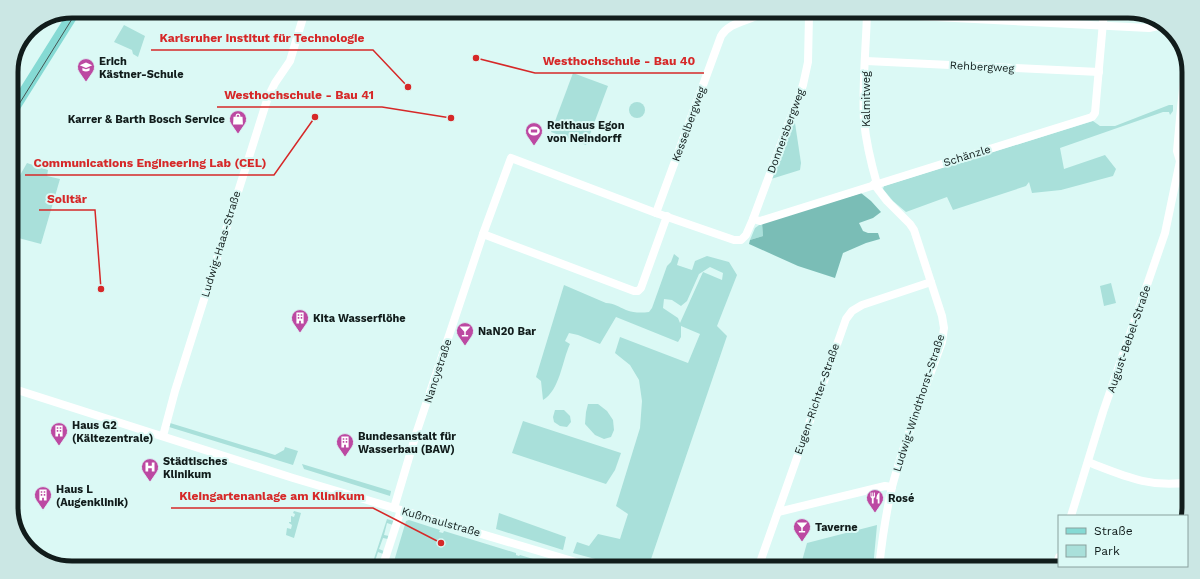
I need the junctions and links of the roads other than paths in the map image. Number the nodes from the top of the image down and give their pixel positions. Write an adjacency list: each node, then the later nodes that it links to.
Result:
1 (71, 18): 13 (main road)
2 (303, 18): 25 (street, Ludwig-Haas-Straße)
3 (753, 18): 18 (street, Kesselbergweg)
4 (813, 18): 20 (street, Donnersbergweg)
5 (867, 18): 10 (street, Kalmitweg)
6 (965, 18): 8 (street)
7 (1104, 18): 8 (street, Schänzle)
8 (1103, 25): 9 (street); 11 (street, Schänzle)
9 (1157, 26)
10 (866, 61): 11 (street, Rehbergweg); 17 (street, Kalmitweg)
11 (1099, 72): 17 (street, Schänzle)
12 (1182, 98): 14 (street, August-Bebel-Straße)
13 (18, 102)
14 (1180, 118): 16 (street, August-Bebel-Straße)
15 (1182, 158): 16 (street, August-Bebel-Straße)
16 (1180, 161): 26 (street, August-Bebel-Straße)
17 (876, 184): 20 (street, Schänzle); 23 (street, Ludwig-Windthorst-Straße)
18 (656, 212): 19 (street, Nancystraße); 21 (street, Nancystraße)
19 (667, 216): 21 (street); 22 (street, Nancystraße)
20 (753, 219): 22 (street, Donnersbergweg)
21 (483, 234): 29 (street, Nancystraße)
22 (741, 240)
23 (931, 282): 28 (street, Ludwig-Windthorst-Straße); 30 (street, Eugen-Richter-Straße)
24 (18, 390): 25 (street, Kußmaulstraße)
25 (162, 436): 29 (street, Kußmaulstraße)
26 (1088, 462): 27 (street); 31 (street, August-Bebel-Straße)
27 (1182, 483)
28 (892, 487): 30 (street); 35 (street, Ludwig-Windthorst-Straße)
29 (398, 509): 32 (street, Nancystraße); 33 (street, Kußmaulstraße)
30 (778, 512): 34 (street, Eugen-Richter-Straße)
31 (1071, 515)
32 (384, 561)
33 (573, 561)
34 (760, 561)
35 (880, 561)

